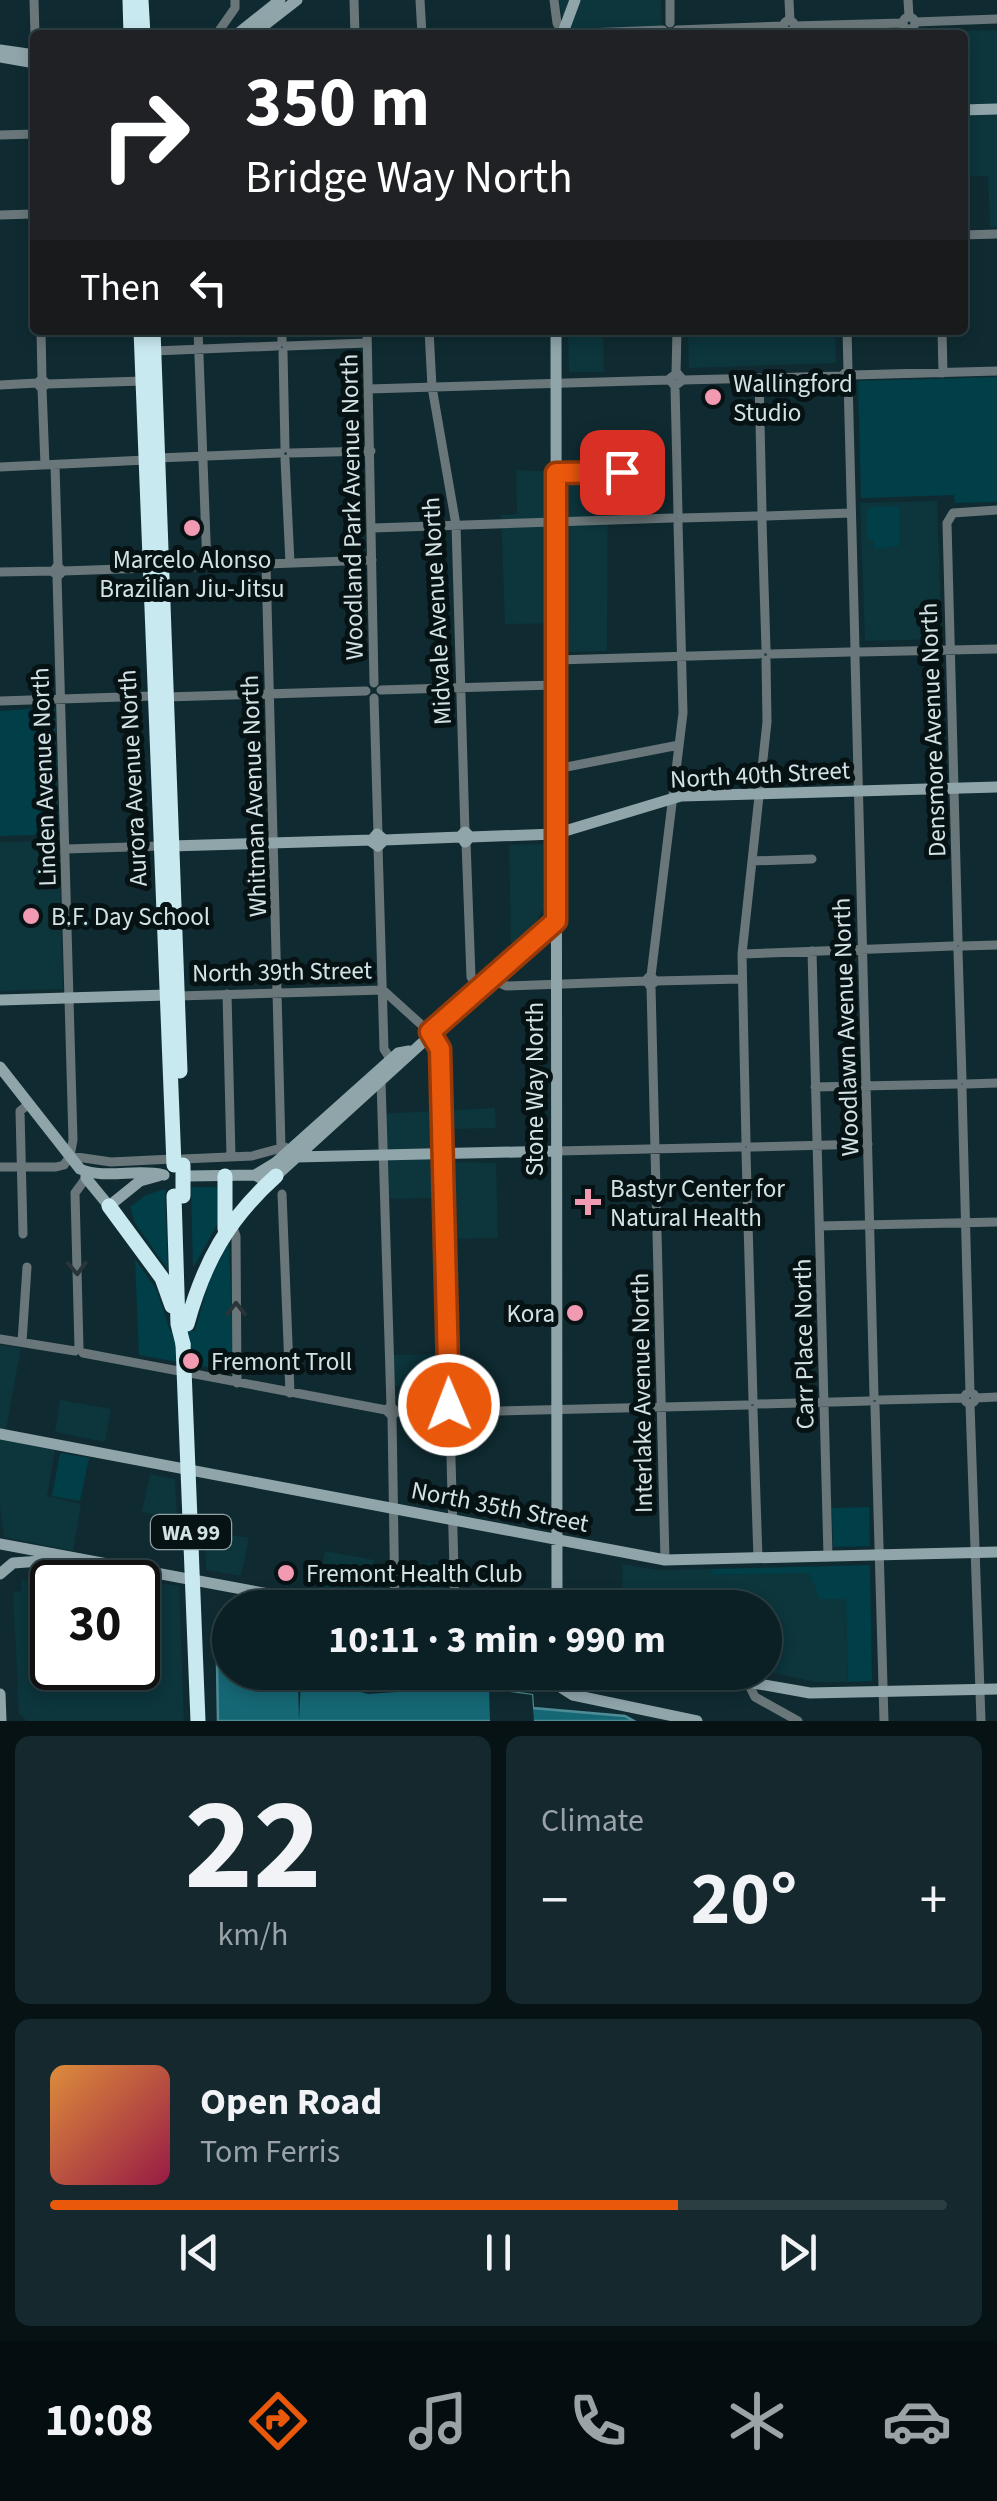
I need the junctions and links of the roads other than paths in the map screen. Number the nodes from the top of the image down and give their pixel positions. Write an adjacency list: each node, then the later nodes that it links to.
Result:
1 (34, 0): 17 (street)
2 (130, 0): 18 (highway)
3 (142, 0): 19 (highway)
4 (280, 0): 21 (street)
5 (298, 0): 22 (street)
6 (354, 0): 23 (street)
7 (420, 0): 24 (street)
8 (554, 0): 25 (street)
9 (575, 0): 26 (street)
10 (670, 0): 27 (street)
11 (789, 0): 16 (street)
12 (908, 0): 15 (street)
13 (235, 4): 20 (street)
14 (997, 19): 15 (street)
15 (909, 25): 16 (street)
16 (790, 28): 28 (street)
17 (35, 30)
18 (133, 30)
19 (134, 30)
20 (219, 30)
21 (239, 30)
22 (259, 30)
23 (355, 30)
24 (422, 30)
25 (561, 30)
26 (564, 30)
27 (670, 30)
28 (710, 30)
29 (0, 54): 30 (street)
30 (30, 54)
31 (997, 109): 32 (street)
32 (968, 110)
33 (30, 134): 34 (street)
34 (0, 136)
35 (30, 214): 36 (street)
36 (0, 215)
37 (997, 234): 38 (street)
38 (968, 235)
39 (41, 335): 59 (street, Linden Avenue North)
40 (141, 335): 58 (highway, Aurora Avenue North / WA 99)
41 (153, 335): 52 (highway, Aurora Avenue North / WA 99)
42 (198, 335): 51 (street)
43 (367, 335): 50 (street, Woodland Park Avenue North)
44 (429, 335): 62 (street, Midvale Avenue North)
45 (556, 335): 60 (street, Stone Way North)
46 (677, 335): 57 (street, Interlake Avenue North)
47 (847, 335): 55 (street, Woodlawn Avenue North)
48 (942, 335): 54 (street)
49 (282, 343): 50 (street); 51 (street); 65 (street)
50 (368, 344): 63 (street, Woodland Park Avenue North)
51 (199, 350): 52 (street); 66 (street)
52 (154, 351): 67 (highway, Aurora Avenue North / WA 99)
53 (997, 371): 54 (street)
54 (943, 372): 55 (street)
55 (848, 375): 56 (street); 73 (street, Woodlawn Avenue North)
56 (759, 378): 57 (street); 74 (street)
57 (676, 380): 60 (street); 75 (street, Interlake Avenue North)
58 (143, 381): 59 (street); 67 (highway, Aurora Avenue North / WA 99)
59 (42, 384): 61 (street); 68 (street, Linden Avenue North)
60 (556, 384): 62 (street); 71 (street, Stone Way North)
61 (0, 385)
62 (432, 387): 63 (street); 77 (street, Midvale Avenue North)
63 (369, 388): 64 (street, Woodland Park Avenue North)
64 (370, 451): 65 (street); 78 (street, Woodland Park Avenue North)
65 (285, 453): 66 (street); 80 (street)
66 (202, 456): 67 (street); 82 (street)
67 (152, 459): 68 (street); 83 (highway, Aurora Avenue North / WA 99)
68 (50, 465): 69 (street); 84 (street, Linden Avenue North)
69 (0, 467)
70 (622, 472): 71 (street)
71 (556, 473): 76 (street, Stone Way North)
72 (997, 510): 87 (street, Densmore Avenue North)
73 (851, 513): 74 (street); 88 (street, Woodlawn Avenue North)
74 (762, 516): 75 (street); 89 (street)
75 (677, 518): 76 (street); 90 (street, Interlake Avenue North)
76 (556, 522): 77 (street); 91 (street, Stone Way North)
77 (456, 525): 78 (street); 93 (street, Midvale Avenue North)
78 (373, 528): 79 (street, Woodland Park Avenue North)
79 (372, 560): 80 (street); 94 (street, Woodland Park Avenue North)
80 (290, 563): 81 (street)
81 (266, 564): 82 (street); 95 (street, Whitman Avenue North)
82 (207, 566): 83 (street)
83 (156, 568): 84 (street); 96 (highway, Aurora Avenue North / WA 99)
84 (58, 571): 85 (street); 97 (street, Linden Avenue North)
85 (0, 572)
86 (997, 649): 87 (street)
87 (950, 650): 88 (street); 102 (street, Densmore Avenue North)
88 (855, 652): 89 (street); 103 (street, Woodlawn Avenue North)
89 (766, 655): 90 (street); 104 (street)
90 (683, 657): 91 (street); 99 (street, Interlake Avenue North)
91 (556, 660): 92 (street, Stone Way North)
92 (556, 685): 93 (street); 100 (street, Stone Way North)
93 (461, 687): 94 (street); 107 (street, Midvale Avenue North)
94 (374, 690): 95 (street); 108 (street, Woodland Park Avenue North)
95 (270, 694): 96 (street); 109 (street, Whitman Avenue North)
96 (160, 696): 97 (street); 110 (highway, Aurora Avenue North / WA 99)
97 (60, 699): 98 (street); 111 (street, Linden Avenue North)
98 (0, 702)
99 (679, 745): 100 (street); 105 (street, Interlake Avenue North)
100 (556, 770): 106 (street, Stone Way North)
101 (997, 787): 102 (street, North 40th Street)
102 (954, 788): 103 (street, North 40th Street); 116 (street, Densmore Avenue North)
103 (859, 791): 104 (street, North 40th Street); 117 (street, Woodlawn Avenue North)
104 (759, 794): 105 (street, North 40th Street); 113 (street)
105 (674, 798): 106 (street, North 40th Street); 122 (street, Interlake Avenue North)
106 (556, 834): 107 (street, North 40th Street); 114 (street, Stone Way North)
107 (466, 837): 108 (street, North 40th Street); 124 (street, Midvale Avenue North)
108 (378, 840): 109 (street, North 40th Street); 125 (street, Woodland Park Avenue North)
109 (275, 843): 110 (street, North 40th Street); 126 (street, Whitman Avenue North)
110 (166, 846): 111 (street, North 40th Street); 128 (highway, Aurora Avenue North / WA 99)
111 (66, 849): 129 (street, Linden Avenue North)
112 (812, 859): 113 (street)
113 (752, 861): 119 (street)
114 (556, 921): 120 (street); 123 (street, Stone Way North)
115 (997, 945): 116 (street)
116 (958, 946): 117 (street); 137 (street, Densmore Avenue North)
117 (863, 949): 118 (street); 138 (street, Woodlawn Avenue North)
118 (812, 951): 119 (street); 139 (street, Carr Place North)
119 (742, 954): 121 (street)
120 (490, 979): 123 (street); 124 (street)
121 (741, 979): 122 (street); 143 (street)
122 (651, 981): 123 (street); 144 (street, Interlake Avenue North)
123 (556, 983): 146 (street, Stone Way North)
124 (479, 989): 131 (street)
125 (384, 990): 126 (street, North 39th Street); 131 (street, North 39th Street); 133 (street, Woodland Park Avenue North)
126 (278, 993): 127 (street, North 39th Street); 145 (street, Whitman Avenue North)
127 (227, 994): 128 (street, North 39th Street); 150 (street)
128 (173, 995): 129 (street, North 39th Street); 153 (highway, Aurora Avenue North / WA 99)
129 (69, 998): 130 (street, North 39th Street); 148 (street, Linden Avenue North)
130 (0, 1000)
131 (430, 1032): 132 (street); 147 (street)
132 (409, 1051): 133 (street); 135 (street)
133 (391, 1060): 145 (street)
134 (0, 1067): 140 (street)
135 (381, 1081): 145 (street); 149 (street)
136 (997, 1083): 137 (street)
137 (962, 1084): 138 (street); 160 (street, Densmore Avenue North)
138 (867, 1086): 139 (street); 141 (street, Woodlawn Avenue North)
139 (816, 1087): 142 (street, Carr Place North)
140 (28, 1104): 148 (street); 152 (street)
141 (868, 1144): 142 (street); 162 (street, Woodlawn Avenue North)
142 (818, 1145): 143 (street); 163 (street, Carr Place North)
143 (746, 1147): 144 (street); 178 (street)
144 (655, 1149): 146 (street); 179 (street, Interlake Avenue North)
145 (290, 1150): 149 (street); 150 (street); 155 (street); 157 (street)
146 (557, 1151): 147 (street); 180 (street, Stone Way North)
147 (443, 1154): 149 (street); 182 (street)
148 (70, 1156): 152 (street); 153 (street); 154 (street)
149 (383, 1156): 181 (street)
150 (232, 1157): 153 (street)
151 (0, 1167): 152 (street)
152 (22, 1167): 165 (street)
153 (177, 1167): 154 (street); 156 (street); 159 (street); 167 (highway, Aurora Avenue North / WA 99, bridge)
154 (86, 1175): 159 (street); 170 (street, one-way to 170)
155 (255, 1175): 156 (street); 157 (street)
156 (225, 1176): 164 (highway)
157 (276, 1176): 164 (highway)
158 (282, 1194): 173 (street)
159 (109, 1206): 167 (highway)
160 (966, 1222): 161 (street); 162 (street); 175 (street, Densmore Avenue North)
161 (997, 1222)
162 (870, 1225): 163 (street); 176 (street, Woodlawn Avenue North)
163 (820, 1226): 177 (street, Carr Place North)
164 (228, 1228): 167 (highway); 172 (street, one-way to 164)
165 (23, 1234)
166 (27, 1266): 169 (street)
167 (182, 1324): 213 (highway, Aurora Avenue North / WA 99, bridge)
168 (0, 1338): 169 (street)
169 (22, 1342): 170 (street)
170 (79, 1351): 171 (street)
171 (188, 1374): 172 (street); 184 (street)
172 (236, 1383): 173 (street)
173 (290, 1393): 181 (street)
174 (997, 1397): 175 (street)
175 (970, 1398): 176 (street); 190 (street, Densmore Avenue North)
176 (874, 1401): 177 (street); 191 (street, Woodlawn Avenue North)
177 (824, 1403): 178 (street); 192 (street, Carr Place North)
178 (752, 1405): 179 (street); 193 (street)
179 (662, 1407): 180 (street); 195 (street, Interlake Avenue North)
180 (557, 1410): 182 (street); 187 (street, Stone Way North)
181 (391, 1411): 182 (street); 185 (street)
182 (449, 1412): 186 (street)
183 (0, 1434): 184 (street, North 35th Street)
184 (191, 1470): 185 (street, North 35th Street); 199 (street)
185 (395, 1508): 186 (street, North 35th Street); 201 (street)
186 (453, 1518): 187 (street, North 35th Street); 202 (street)
187 (557, 1539): 195 (street, North 35th Street); 203 (street, Stone Way North)
188 (0, 1544): 194 (street)
189 (997, 1552): 190 (street, North 35th Street)
190 (976, 1553): 191 (street, North 35th Street); 207 (street, Densmore Avenue North)
191 (879, 1555): 192 (street, North 35th Street); 209 (street, Woodlawn Avenue North)
192 (828, 1556): 193 (street, North 35th Street)
193 (758, 1558): 195 (street, North 35th Street)
194 (85, 1560)
195 (665, 1560)
196 (30, 1561): 197 (street)
197 (1, 1573)
198 (160, 1574): 199 (street)
199 (196, 1580): 200 (street)
200 (249, 1590)
201 (396, 1590)
202 (455, 1590)
203 (557, 1590)
204 (782, 1688): 209 (street)
205 (565, 1690): 214 (street)
206 (752, 1690): 215 (street)
207 (980, 1690): 208 (street); 209 (street); 217 (street, Densmore Avenue North)
208 (997, 1690)
209 (883, 1692): 216 (street, Woodlawn Avenue North)
210 (0, 1694): 211 (street)
211 (0, 1705): 212 (street)
212 (1, 1721)
213 (198, 1721)
214 (696, 1721)
215 (798, 1721)
216 (884, 1721)
217 (981, 1721)

